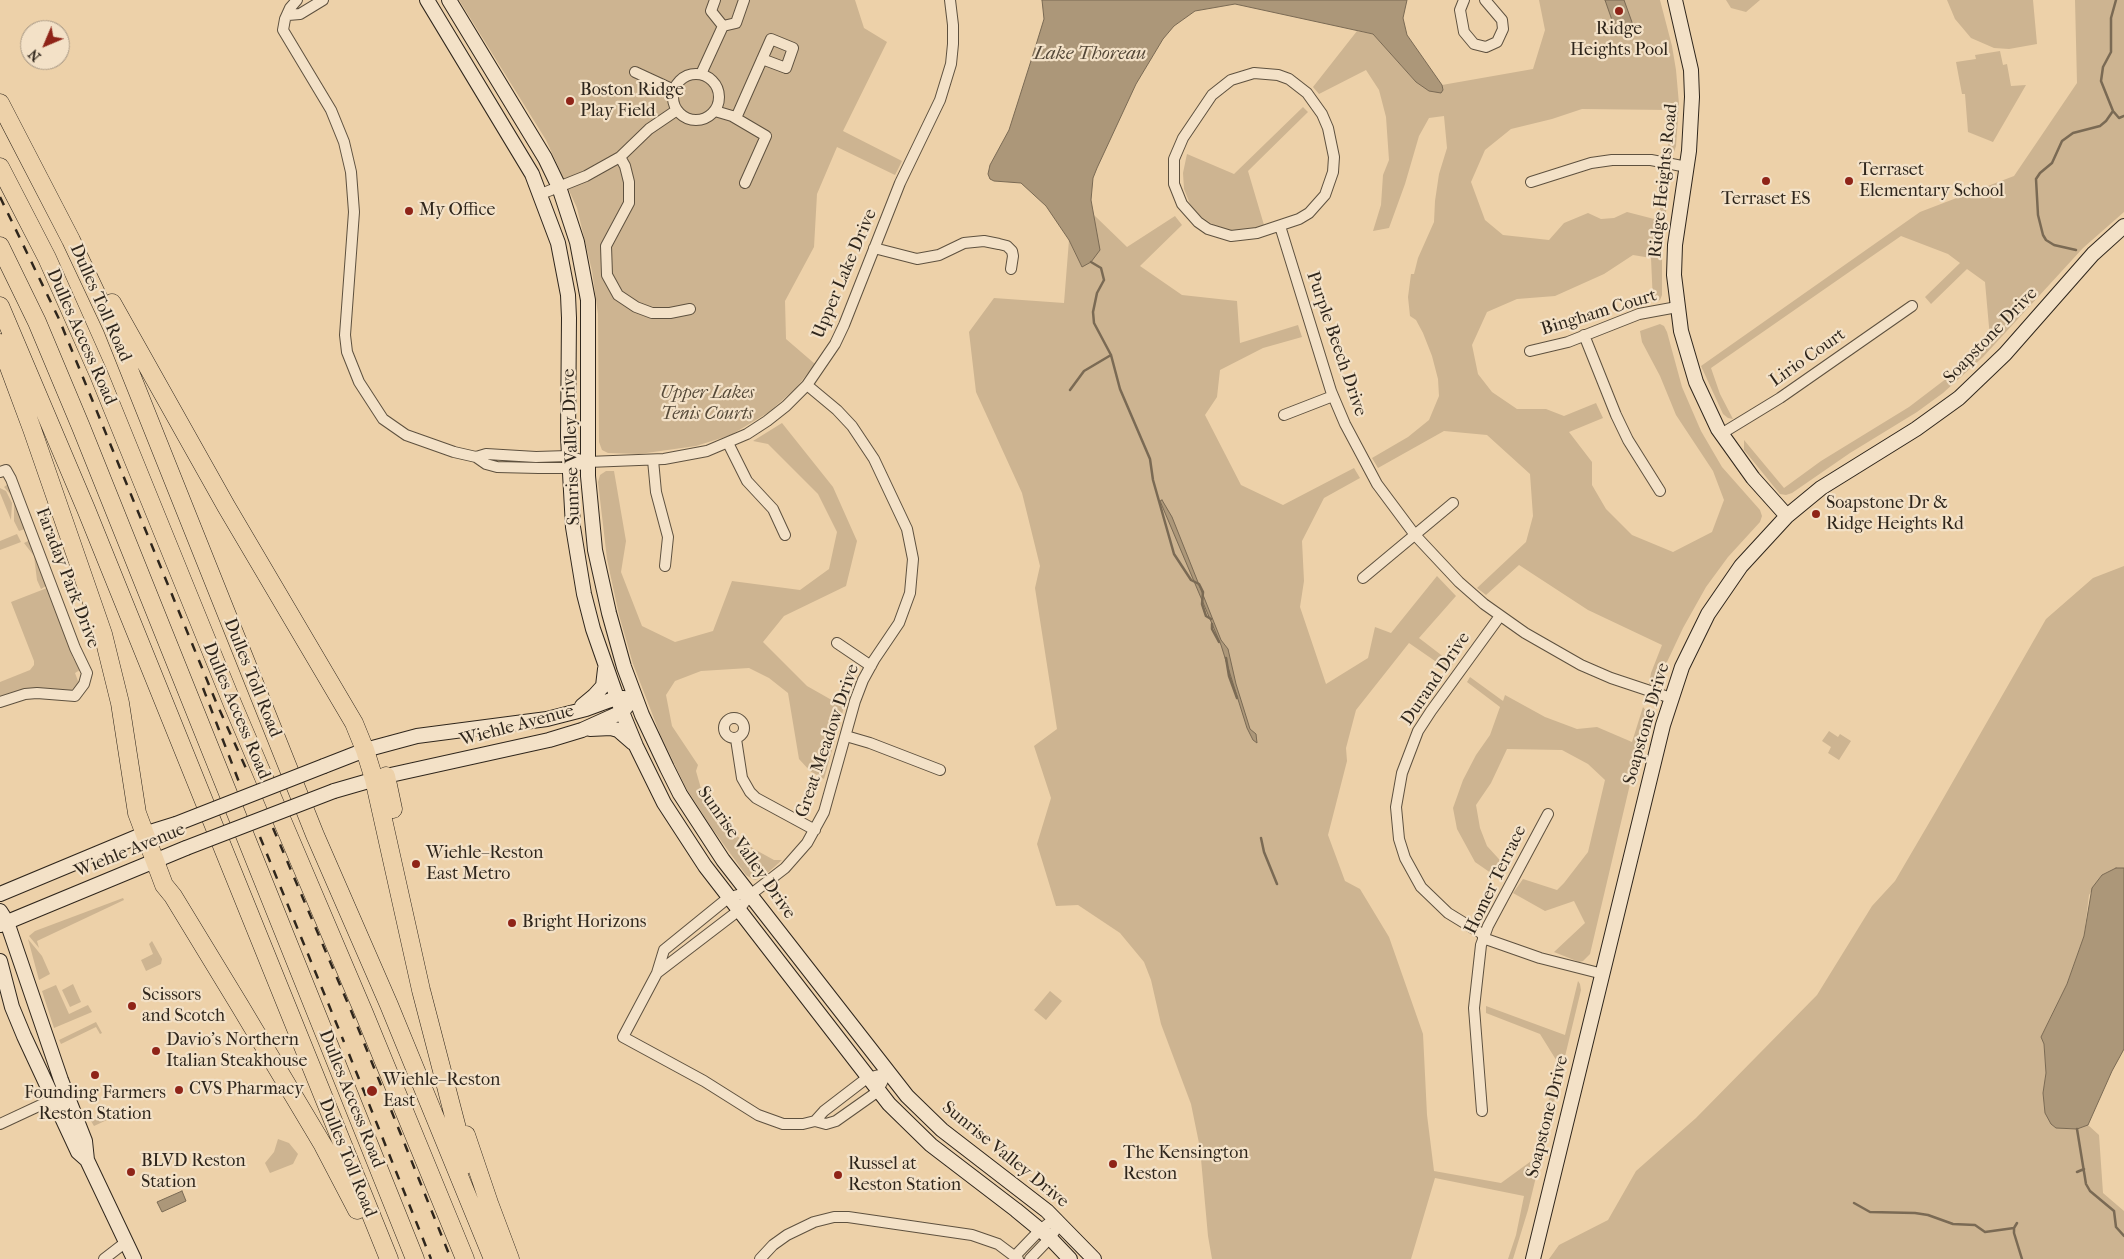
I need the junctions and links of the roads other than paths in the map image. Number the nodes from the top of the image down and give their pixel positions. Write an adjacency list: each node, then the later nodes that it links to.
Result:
1 (297, 0): 11 (street)
2 (323, 0): 11 (street)
3 (428, 0): 28 (main road, Sunrise Valley Drive)
4 (449, 0): 27 (main road, Sunrise Valley Drive)
5 (715, 0): 12 (street)
6 (744, 0): 12 (street)
7 (950, 0): 32 (street, Upper Lake Drive)
8 (1464, 0): 9 (street)
9 (1485, 0)
10 (1675, 0): 23 (main road, Ridge Heights Road)
11 (288, 15): 47 (street, Upper Lake Drive)
12 (723, 26): 15 (street)
13 (762, 59): 20 (street)
14 (635, 72): 16 (street)
15 (701, 74): 16 (street); 19 (street)
16 (674, 90): 18 (street)
17 (0, 103): 24 (highway, Dulles Toll Road)
18 (677, 110): 19 (street); 21 (street)
19 (715, 111): 20 (street)
20 (736, 118): 26 (street)
21 (620, 157): 27 (street); 37 (street)
22 (0, 167): 108 (highway, Dulles Access Road)
23 (1686, 167): 25 (street); 36 (main road, Ridge Heights Road)
24 (42, 182): 71 (highway); 98 (highway, Dulles Toll Road)
25 (1531, 182)
26 (745, 183)
27 (559, 187): 28 (street); 48 (main road, Sunrise Valley Drive)
28 (541, 194): 47 (main road, Sunrise Valley Drive)
29 (1280, 226): 29 (street); 42 (street, Purple Beech Drive)
30 (2124, 226): 52 (main road, Soapstone Drive)
31 (0, 246): 107 (highway, Dulles Access Road)
32 (874, 248): 33 (street); 41 (street, Upper Lake Drive)
33 (1011, 269)
34 (0, 306): 106 (highway, Dulles Toll Road)
35 (1912, 306): 44 (street, Lirio Court)
36 (1677, 307): 38 (street, Bingham Court); 44 (main road, Ridge Heights Road)
37 (690, 309)
38 (1584, 336): 40 (street, Bingham Court); 50 (street)
39 (0, 343): 76 (highway)
40 (1530, 351)
41 (808, 385): 45 (street, Upper Lake Drive); 60 (street, Great Meadow Drive)
42 (1333, 396): 43 (street); 54 (street, Purple Beech Drive)
43 (1284, 415)
44 (1721, 434): 52 (main road, Ridge Heights Road)
45 (728, 443): 46 (street, Upper Lake Drive); 53 (street)
46 (653, 460): 48 (street, Upper Lake Drive); 55 (street)
47 (569, 462): 48 (street, Upper Lake Drive); 59 (main road, Sunrise Valley Drive)
48 (588, 462): 62 (main road, Sunrise Valley Drive)
49 (3, 471): 64 (street, Faraday Park Drive)
50 (1660, 491)
51 (1453, 503): 54 (street)
52 (1787, 516): 63 (main road, Soapstone Drive)
53 (785, 535)
54 (1415, 535): 56 (street); 57 (street, Purple Beech Drive)
55 (665, 566)
56 (1364, 578)
57 (1500, 616): 63 (street, Purple Beech Drive); 83 (street, Durand Drive)
58 (837, 643): 60 (street)
59 (605, 666): 61 (main road, Sunrise Valley Drive); 66 (main road)
60 (871, 666): 68 (street, Great Meadow Drive)
61 (616, 698): 62 (main road, Wiehle Avenue); 65 (main road, Sunrise Valley Drive); 66 (main road, Wiehle Avenue)
62 (635, 698): 65 (main road, Wiehle Avenue); 79 (main road, Sunrise Valley Drive)
63 (1671, 698): 86 (main road, Soapstone Drive)
64 (0, 702)
65 (622, 712): 67 (main road, Wiehle Avenue); 70 (main road, Sunrise Valley Drive)
66 (566, 715): 71 (main road, Wiehle Avenue)
67 (582, 730): 70 (main road); 73 (main road, Wiehle Avenue)
68 (846, 736): 72 (street); 75 (street, Great Meadow Drive)
69 (736, 739): 75 (street)
70 (636, 746): 80 (main road, Sunrise Valley Drive)
71 (365, 750): 73 (highway); 76 (main road, Wiehle Avenue, bridge)
72 (940, 770)
73 (380, 778): 77 (main road, Wiehle Avenue, bridge); 98 (highway); 110 (highway)
74 (1548, 814): 83 (street, Homer Terrace)
75 (815, 830): 79 (street, Great Meadow Drive)
76 (144, 834): 77 (highway); 78 (main road, Wiehle Avenue)
77 (156, 862): 82 (main road, Wiehle Avenue); 105 (highway)
78 (0, 894)
79 (750, 896): 80 (street); 81 (street, Great Meadow Drive); 89 (main road, Sunrise Valley Drive)
80 (728, 898): 81 (main road, Sunrise Valley Drive); 85 (street)
81 (738, 911): 85 (street, Great Meadow Drive); 90 (main road, Sunrise Valley Drive)
82 (2, 920): 88 (main road)
83 (1484, 936): 86 (street, Durand Drive); 94 (street, Homer Terrace)
84 (0, 962): 87 (main road)
85 (657, 973): 95 (street)
86 (1603, 974): 115 (main road, Soapstone Drive)
87 (16, 1017): 88 (main road); 93 (main road)
88 (47, 1039): 92 (main road)
89 (887, 1073): 90 (street); 91 (street); 99 (main road, Sunrise Valley Drive)
90 (867, 1078): 91 (main road, Sunrise Valley Drive); 95 (street)
91 (877, 1092): 95 (street); 100 (main road, Sunrise Valley Drive)
92 (66, 1093): 93 (street); 97 (main road)
93 (53, 1100): 96 (street); 97 (main road)
94 (1482, 1111)
95 (815, 1121)
96 (0, 1124)
97 (87, 1160): 101 (main road)
98 (463, 1184): 109 (highway, Dulles Toll Road)
99 (1057, 1221): 100 (street); 114 (main road, Sunrise Valley Drive)
100 (1045, 1234): 102 (street); 112 (street); 113 (main road, Sunrise Valley Drive)
101 (126, 1242): 103 (street); 104 (main road)
102 (1017, 1258): 111 (street)
103 (104, 1259)
104 (134, 1259)
105 (383, 1259)
106 (389, 1259)
107 (416, 1259)
108 (465, 1259)
109 (494, 1259)
110 (510, 1259)
111 (760, 1259)
112 (1030, 1259)
113 (1070, 1259)
114 (1094, 1259)
115 (1533, 1259)

